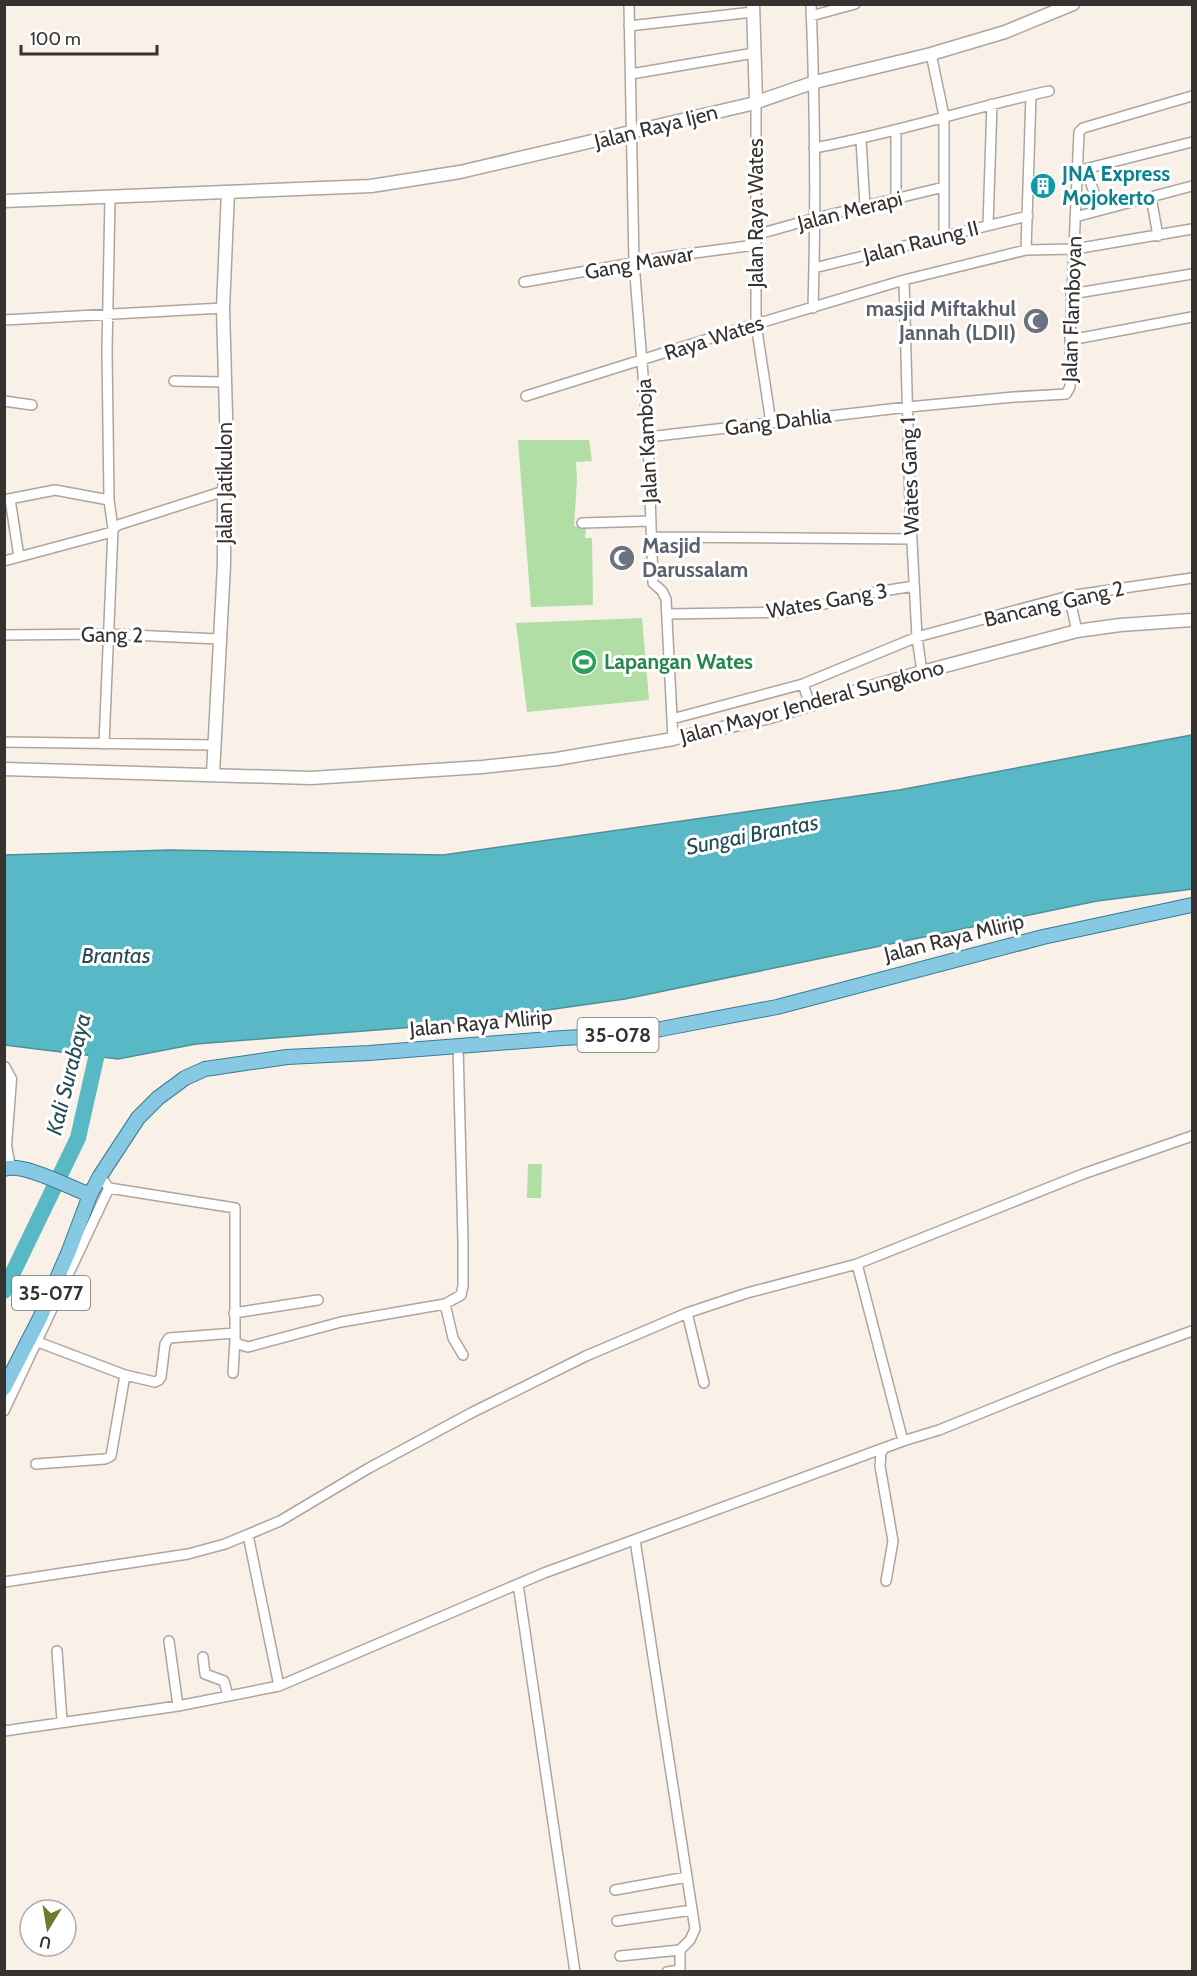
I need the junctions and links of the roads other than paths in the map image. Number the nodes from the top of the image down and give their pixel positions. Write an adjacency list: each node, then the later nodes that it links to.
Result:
1 (628, 4): 8 (street, Jalan Kamboja)
2 (811, 4): 7 (street)
3 (855, 4): 7 (street)
4 (1073, 4): 6 (main road, Jalan Raya Ijen)
5 (753, 8): 8 (street); 9 (main road)
6 (1056, 8): 10 (main road, Jalan Raya Ijen)
7 (811, 16): 12 (street)
8 (629, 26): 11 (street, Jalan Kamboja)
9 (754, 52): 11 (street); 16 (main road)
10 (931, 54): 12 (main road, Jalan Raya Ijen); 18 (street)
11 (631, 74): 20 (street, Jalan Kamboja)
12 (814, 82): 16 (main road, Jalan Raya Ijen); 23 (street)
13 (1049, 91): 14 (street)
14 (1031, 95): 17 (street); 34 (street)
15 (1192, 96): 24 (street, Jalan Flamboyan)
16 (756, 102): 20 (main road, Jalan Raya Ijen); 41 (street, Jalan Raya Wates)
17 (992, 105): 18 (street); 37 (street)
18 (944, 116): 19 (street); 26 (street)
19 (896, 130): 21 (street); 30 (street)
20 (633, 132): 27 (main road, Jalan Raya Ijen); 44 (street, Jalan Kamboja)
21 (861, 140): 23 (street); 32 (street)
22 (1192, 142): 24 (street)
23 (814, 148): 36 (street)
24 (1082, 170): 33 (street); 35 (street, Jalan Flamboyan)
25 (1192, 186): 29 (street)
26 (944, 187): 30 (street, Jalan Merapi); 40 (street)
27 (228, 192): 28 (main road, Jalan Raya Ijen); 50 (main road, Jalan Jatikulon)
28 (110, 197): 31 (main road, Jalan Raya Ijen); 52 (street)
29 (1151, 197): 33 (street); 39 (street)
30 (896, 199): 32 (street, Jalan Merapi)
31 (4, 201)
32 (865, 206): 36 (street, Jalan Merapi)
33 (1100, 210): 35 (street)
34 (1028, 216): 37 (street, Jalan Raung II); 43 (street)
35 (1075, 217): 42 (street, Jalan Flamboyan)
36 (816, 218): 41 (street, Jalan Merapi); 45 (street)
37 (988, 225): 40 (street, Jalan Raung II)
38 (1192, 229): 39 (street, Raya Wates)
39 (1158, 236): 42 (street, Raya Wates)
40 (944, 237): 45 (street, Jalan Raung II)
41 (755, 240): 44 (street, Gang Mawar); 55 (street, Jalan Raya Wates)
42 (1075, 249): 43 (street, Raya Wates); 49 (street, Jalan Flamboyan)
43 (1026, 250): 47 (street, Raya Wates)
44 (634, 263): 48 (street, Gang Mawar); 57 (street, Jalan Kamboja)
45 (814, 268): 51 (street)
46 (1192, 274): 49 (street)
47 (904, 280): 51 (street, Raya Wates); 63 (street, Wates Gang 1)
48 (524, 282)
49 (1071, 294): 56 (street, Jalan Flamboyan)
50 (223, 308): 52 (street); 59 (main road, Jalan Jatikulon)
51 (813, 308): 55 (street, Raya Wates)
52 (108, 314): 54 (street); 68 (street)
53 (1192, 317): 56 (street)
54 (4, 320)
55 (756, 324): 57 (street, Raya Wates); 64 (street, Jalan Raya Wates)
56 (1070, 340): 63 (street, Jalan Flamboyan)
57 (642, 361): 60 (street, Raya Wates); 65 (street, Jalan Kamboja)
58 (174, 381): 59 (street)
59 (224, 382): 66 (main road, Jalan Jatikulon)
60 (526, 396)
61 (4, 401): 62 (street)
62 (32, 405)
63 (908, 407): 64 (street, Gang Dahlia); 73 (street, Wates Gang 1)
64 (771, 423): 65 (street, Gang Dahlia)
65 (648, 437): 69 (street, Jalan Kamboja)
66 (224, 491): 71 (street); 85 (main road, Jalan Jatikulon)
67 (7, 500): 68 (street); 74 (street)
68 (109, 500): 71 (street)
69 (651, 521): 70 (street); 72 (street, Jalan Kamboja)
70 (582, 523)
71 (112, 530): 74 (street); 82 (street)
72 (652, 537): 73 (street); 79 (street, Jalan Kamboja)
73 (912, 539): 77 (street, Wates Gang 1)
74 (19, 557): 75 (street)
75 (4, 561)
76 (1192, 578): 78 (street, Bancang Gang 2)
77 (914, 586): 79 (street, Wates Gang 3); 84 (street, Wates Gang 1)
78 (1069, 596): 81 (street); 84 (street, Bancang Gang 2)
79 (667, 614): 89 (street, Jalan Kamboja)
80 (1192, 620): 81 (main road, Jalan Mayor Jenderal Sungkono)
81 (1077, 631): 86 (main road, Jalan Mayor Jenderal Sungkono)
82 (109, 634): 83 (street, Gang 2); 85 (street, Gang 2); 92 (street)
83 (4, 635)
84 (917, 637): 86 (street, Wates Gang 1); 87 (street, Bancang Gang 2)
85 (219, 639): 93 (main road, Jalan Jatikulon)
86 (922, 672): 88 (main road, Jalan Mayor Jenderal Sungkono)
87 (803, 684): 88 (street); 89 (street, Bancang Gang 2)
88 (810, 705): 90 (main road, Jalan Mayor Jenderal Sungkono)
89 (672, 719): 90 (street, Jalan Kamboja)
90 (673, 739): 95 (main road, Jalan Mayor Jenderal Sungkono)
91 (4, 742): 92 (street)
92 (104, 744): 93 (street)
93 (214, 745): 95 (main road, Jalan Jatikulon)
94 (4, 769): 95 (main road, Jalan Mayor Jenderal Sungkono)
95 (213, 774)
96 (1192, 905): 97 (main road, Jalan Raya Mlirip / 35-078)
97 (458, 1046): 101 (main road, Jalan Raya Mlirip / 35-078); 106 (street)
98 (4, 1068): 100 (main road)
99 (1192, 1136): 104 (street)
100 (7, 1168): 103 (main road)
101 (100, 1176): 102 (street); 103 (main road, Jalan Raya Mlirip / 35-078)
102 (109, 1188): 107 (street); 111 (street)
103 (90, 1195): 116 (main road, 35-077)
104 (857, 1264): 108 (street); 118 (street)
105 (318, 1300): 107 (street)
106 (445, 1304): 110 (street); 112 (street)
107 (234, 1313): 110 (street)
108 (687, 1313): 115 (street); 121 (street)
109 (1192, 1331): 118 (street)
110 (235, 1336): 113 (street); 114 (street)
111 (38, 1342): 114 (street); 117 (street)
112 (463, 1355)
113 (233, 1373)
114 (125, 1375): 120 (street)
115 (704, 1383)
116 (4, 1388)
117 (4, 1411)
118 (903, 1441): 119 (street)
119 (884, 1448): 122 (street); 123 (street)
120 (36, 1464)
121 (248, 1535): 124 (street); 129 (street)
122 (635, 1540): 125 (street); 134 (street)
123 (885, 1581)
124 (4, 1582)
125 (518, 1584): 129 (street); 140 (street)
126 (169, 1641): 131 (street)
127 (57, 1650): 132 (street)
128 (203, 1657): 130 (street)
129 (279, 1686): 130 (street)
130 (228, 1696): 131 (street)
131 (178, 1706): 132 (street)
132 (62, 1721): 133 (street)
133 (4, 1731)
134 (687, 1877): 135 (street); 136 (street)
135 (615, 1890)
136 (692, 1910): 137 (street); 138 (street)
137 (617, 1922)
138 (680, 1950): 139 (street); 142 (street)
139 (620, 1956)
140 (575, 1971)
141 (667, 1971): 142 (street)
142 (680, 1971)

